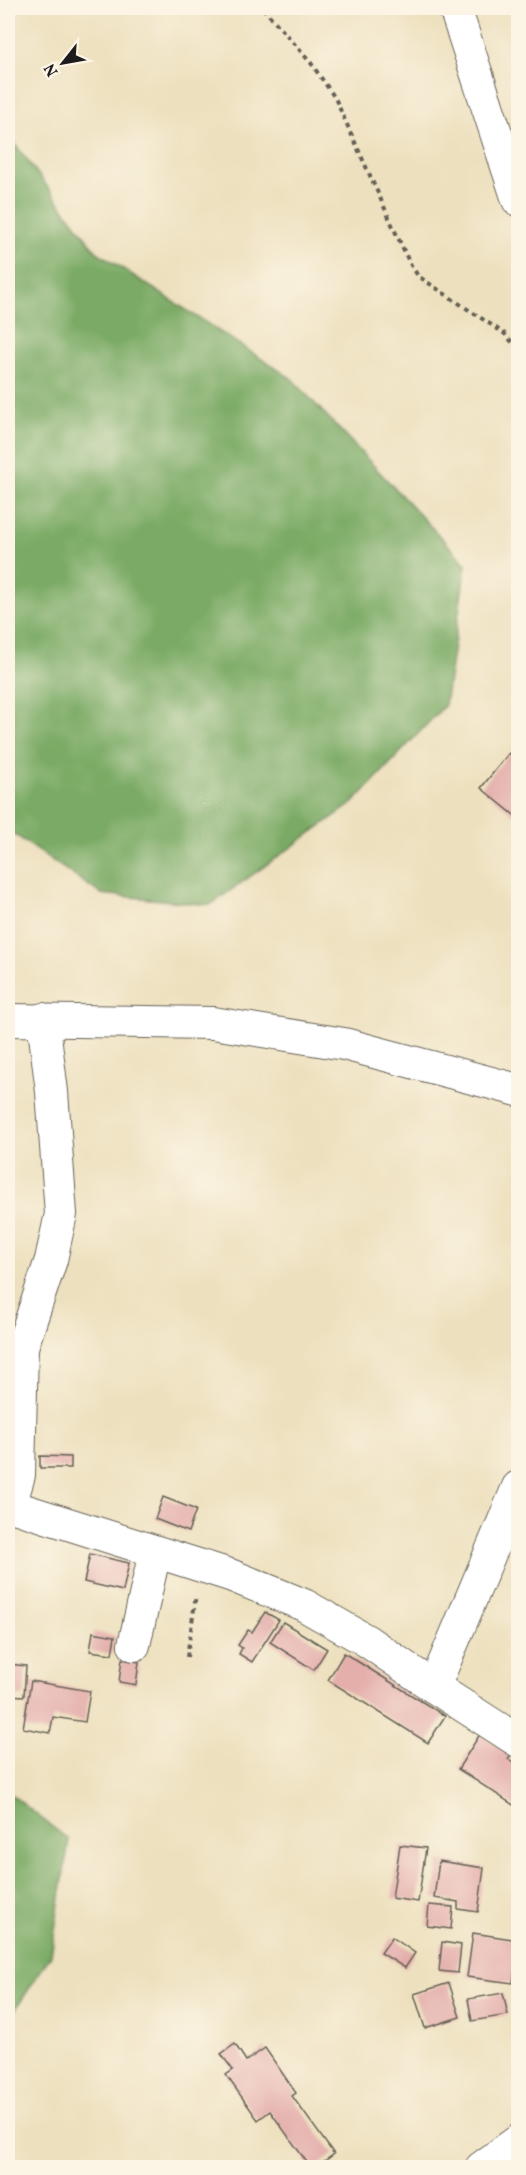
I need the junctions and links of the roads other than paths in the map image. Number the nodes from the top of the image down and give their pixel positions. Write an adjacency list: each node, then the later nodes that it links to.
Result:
1 (455, 8): 2 (street)
2 (519, 200)
3 (43, 1019): 4 (street); 5 (street); 7 (street)
4 (8, 1020)
5 (519, 1090)
6 (519, 1487): 10 (street)
7 (9, 1506): 8 (street)
8 (155, 1552): 9 (street); 10 (street)
9 (134, 1646)
10 (434, 1687): 11 (street)
11 (519, 1741)
12 (519, 2141): 13 (street)
13 (481, 2168)

